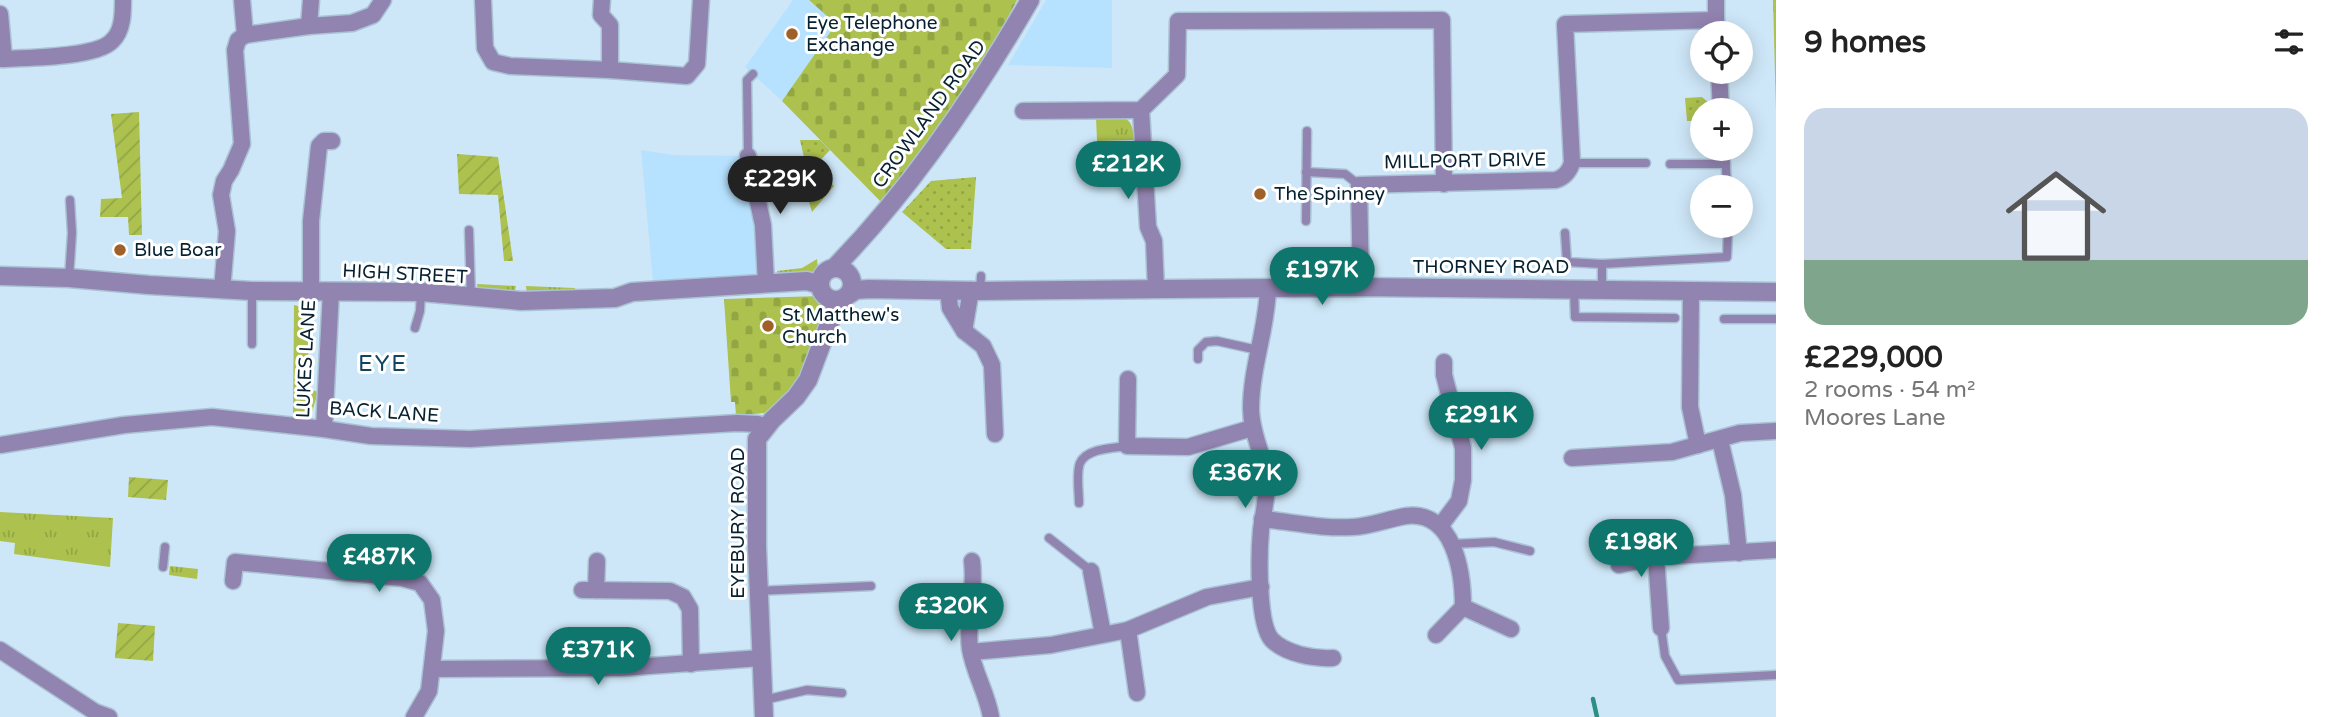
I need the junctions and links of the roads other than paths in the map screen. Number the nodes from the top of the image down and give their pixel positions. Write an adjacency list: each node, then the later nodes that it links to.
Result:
1 (123, 0): 15 (street)
2 (242, 0): 14 (street)
3 (311, 0): 12 (street)
4 (383, 0): 12 (street)
5 (483, 0): 16 (street)
6 (602, 0): 16 (street)
7 (701, 0): 16 (street)
8 (1030, 0): 41 (street, CROWLAND ROAD)
9 (1716, 0): 11 (street)
10 (0, 14): 15 (street)
11 (1716, 21)
12 (309, 26): 14 (street)
13 (1690, 26): 24 (street, MILLPORT DRIVE)
14 (245, 35): 47 (street)
15 (2, 59)
16 (610, 70)
17 (752, 74): 22 (lane)
18 (1141, 110): 19 (street); 30 (street); 45 (street)
19 (1023, 111)
20 (1307, 131): 28 (lane)
21 (332, 141): 53 (street)
22 (748, 156): 40 (street)
23 (1726, 161): 27 (lane)
24 (1572, 163): 25 (lane); 30 (street, MILLPORT DRIVE)
25 (1646, 163)
26 (1670, 164): 27 (lane)
27 (1726, 164): 29 (lane)
28 (1307, 172): 31 (lane); 33 (lane)
29 (1726, 175)
30 (1444, 184): 31 (street, MILLPORT DRIVE)
31 (1359, 185): 43 (street, MILLPORT DRIVE)
32 (70, 200): 39 (lane)
33 (1306, 221)
34 (469, 230): 56 (lane)
35 (1565, 233): 37 (lane)
36 (1728, 238): 37 (lane)
37 (1602, 264): 49 (lane)
38 (0, 276): 39 (street, HIGH STREET)
39 (69, 278): 47 (street, HIGH STREET)
40 (766, 283): 41 (street, HIGH STREET); 56 (street, HIGH STREET)
41 (834, 285): 48 (street, THORNEY ROAD); 69 (street, EYEBURY ROAD)
42 (978, 286): 45 (street, THORNEY ROAD); 48 (street, THORNEY ROAD); 63 (street)
43 (1361, 287): 44 (street, THORNEY ROAD); 46 (street, THORNEY ROAD)
44 (1268, 288): 45 (street, THORNEY ROAD); 65 (street)
45 (1156, 289)
46 (1574, 289): 49 (street, THORNEY ROAD); 57 (lane)
47 (222, 290): 50 (street, HIGH STREET)
48 (948, 290): 63 (street)
49 (1602, 290): 52 (street, THORNEY ROAD)
50 (251, 291): 53 (street, HIGH STREET); 64 (lane)
51 (331, 291): 53 (street, HIGH STREET); 54 (street, HIGH STREET); 71 (street, LUKES LANE)
52 (1691, 291): 55 (street, THORNEY ROAD); 76 (street)
53 (311, 292)
54 (421, 292): 56 (street, HIGH STREET); 62 (lane)
55 (1776, 292)
56 (471, 298)
57 (1575, 317): 58 (lane); 59 (lane)
58 (1562, 318)
59 (1675, 318)
60 (1724, 319): 61 (lane)
61 (1776, 319)
62 (415, 328)
63 (964, 331): 73 (street)
64 (251, 344)
65 (1258, 350): 66 (lane); 70 (street)
66 (1198, 359)
67 (1444, 362): 81 (street)
68 (1128, 379): 77 (street)
69 (766, 427): 71 (street, BACK LANE); 97 (street, EYEBURY ROAD)
70 (1252, 428): 77 (street); 80 (street)
71 (324, 429): 75 (street, BACK LANE)
72 (1776, 430): 74 (street)
73 (996, 433)
74 (1720, 440): 76 (street); 87 (street)
75 (0, 445)
76 (1698, 445): 78 (street)
77 (1127, 446): 79 (lane)
78 (1573, 458)
79 (1079, 503)
80 (1262, 519): 81 (street); 96 (street)
81 (1441, 526): 83 (street)
82 (1049, 538): 93 (lane)
83 (1452, 544): 86 (lane); 98 (street)
84 (165, 547): 92 (lane)
85 (1776, 550): 87 (street)
86 (1531, 551)
87 (1739, 552): 88 (street)
88 (1656, 557): 91 (street); 99 (street)
89 (597, 561): 108 (street)
90 (972, 561): 105 (street)
91 (1619, 565)
92 (163, 567)
93 (1091, 571): 102 (street)
94 (233, 581): 109 (street)
95 (871, 586): 97 (lane)
96 (1261, 587): 100 (street); 107 (street)
97 (759, 591): 106 (street, EYEBURY ROAD)
98 (1463, 607): 101 (street); 103 (street)
99 (1661, 628): 110 (lane)
100 (1128, 629): 102 (street); 112 (street)
101 (1511, 629)
102 (1103, 634): 105 (street)
103 (1436, 635)
104 (0, 650): 114 (street)
105 (971, 652): 116 (street)
106 (761, 658): 108 (street); 113 (street, EYEBURY ROAD)
107 (1325, 663)
108 (691, 664): 109 (street)
109 (433, 669): 115 (street)
110 (1776, 675)
111 (842, 693): 113 (lane)
112 (1137, 693)
113 (764, 708)
114 (109, 717)
115 (414, 717)
116 (991, 717)

